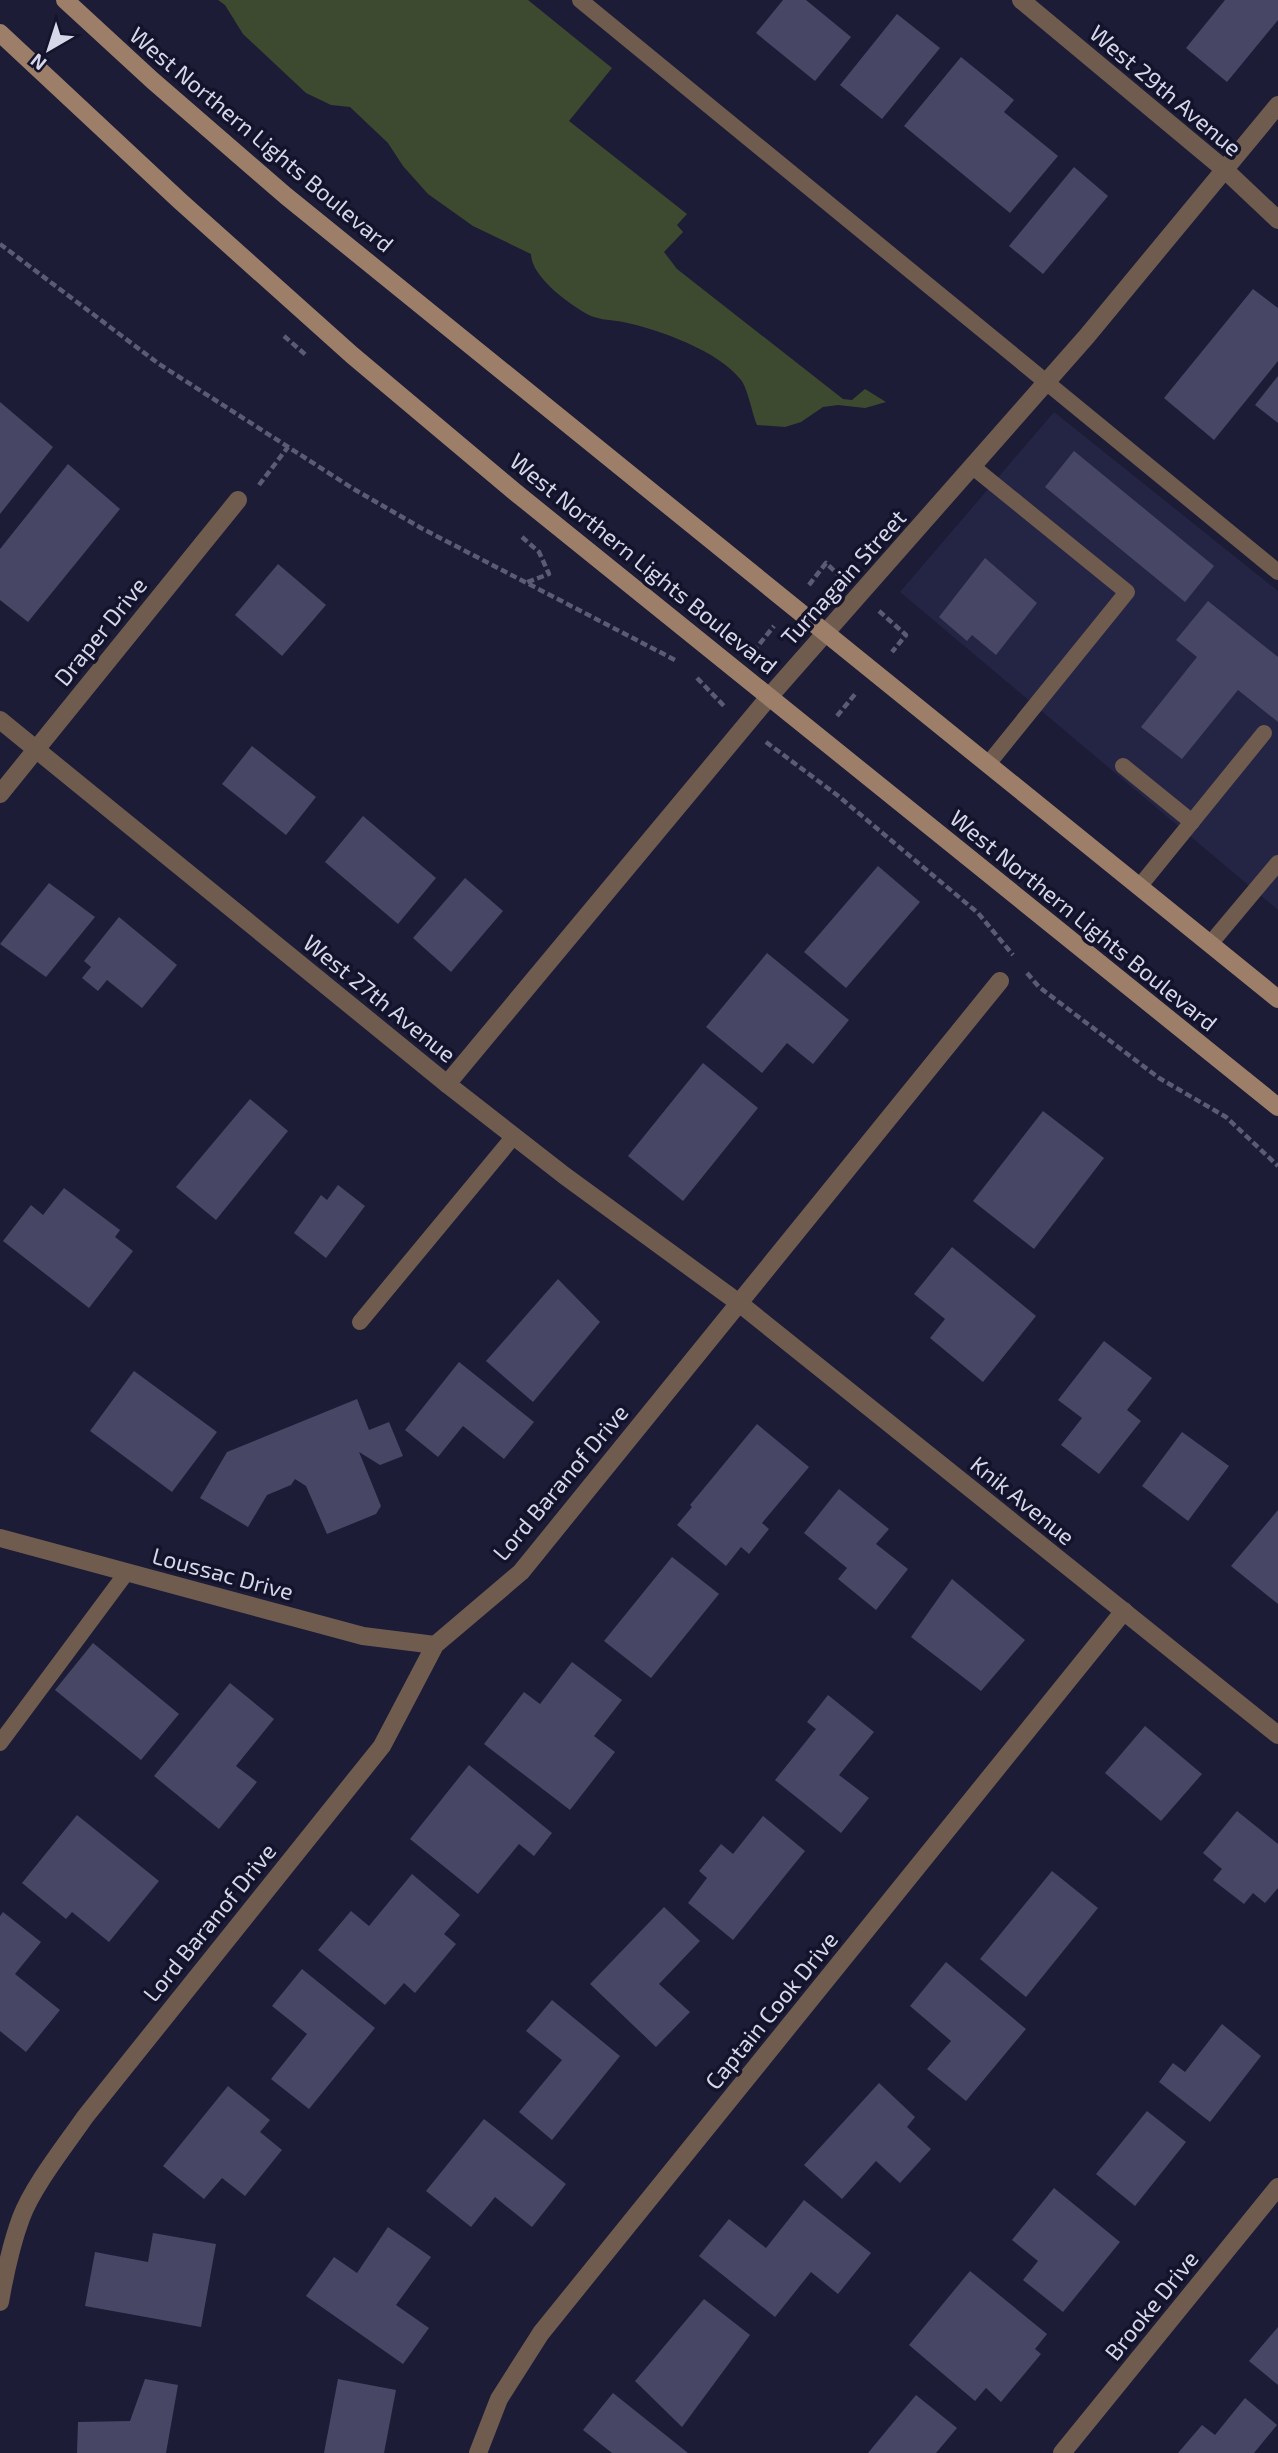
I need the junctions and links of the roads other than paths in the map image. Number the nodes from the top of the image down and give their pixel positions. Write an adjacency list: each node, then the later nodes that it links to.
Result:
1 (65, 0): 12 (main road, West Northern Lights Boulevard)
2 (580, 0): 8 (lane)
3 (1021, 0): 6 (street, West 29th Avenue)
4 (0, 33): 13 (main road, West Northern Lights Boulevard)
5 (1278, 105): 6 (street, Turnagain Street)
6 (1224, 169): 7 (street, West 29th Avenue); 8 (street, Turnagain Street)
7 (1278, 220)
8 (1048, 381): 9 (street, Turnagain Street); 11 (lane)
9 (973, 467): 12 (street, Turnagain Street); 17 (lane)
10 (238, 500): 16 (street, Draper Drive)
11 (1278, 572)
12 (826, 632): 13 (street, Turnagain Street); 17 (main road, West Northern Lights Boulevard)
13 (769, 697): 26 (street, Turnagain Street); 27 (main road, West Northern Lights Boulevard)
14 (0, 720): 16 (street, West 27th Avenue)
15 (1264, 733): 20 (lane)
16 (36, 749): 19 (street, Draper Drive); 26 (street, West 27th Avenue)
17 (988, 764): 22 (main road, West Northern Lights Boulevard)
18 (1123, 766): 20 (lane)
19 (0, 794)
20 (1192, 822): 22 (lane)
21 (1278, 863): 23 (lane)
22 (1139, 887): 23 (main road, West Northern Lights Boulevard)
23 (1210, 944): 25 (main road, West Northern Lights Boulevard)
24 (1000, 981): 29 (street, Lord Baranof Drive)
25 (1278, 999)
26 (447, 1084): 28 (street, West 27th Avenue)
27 (1278, 1107)
28 (514, 1136): 29 (street, West 27th Avenue); 30 (lane)
29 (738, 1303): 33 (street, Knik Avenue); 34 (street, Lord Baranof Drive)
30 (360, 1322)
31 (0, 1538): 32 (street, Loussac Drive)
32 (127, 1572): 34 (street, Loussac Drive); 36 (lane)
33 (1124, 1611): 35 (street, Knik Avenue); 39 (street, Captain Cook Drive)
34 (435, 1645): 38 (street, Lord Baranof Drive)
35 (1278, 1735)
36 (0, 1742)
37 (1278, 2187): 40 (street, Brooke Drive)
38 (0, 2302)
39 (478, 2453)
40 (1062, 2453)

